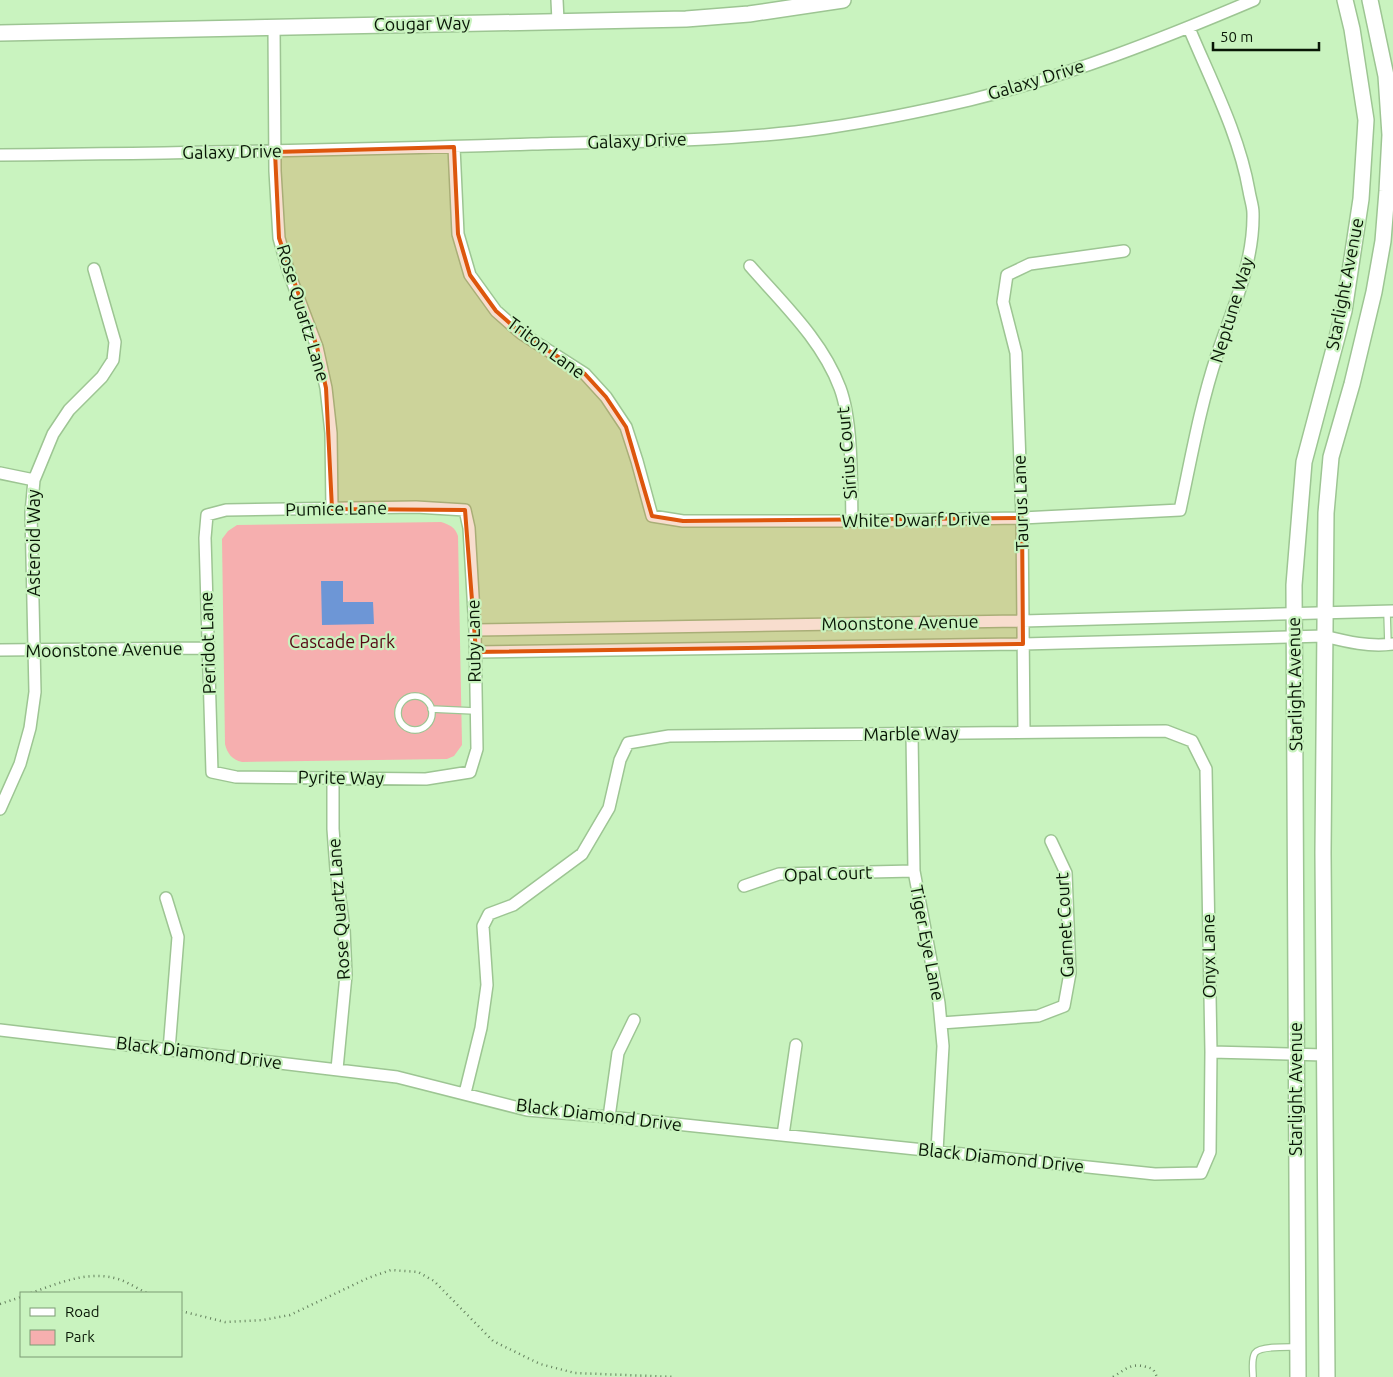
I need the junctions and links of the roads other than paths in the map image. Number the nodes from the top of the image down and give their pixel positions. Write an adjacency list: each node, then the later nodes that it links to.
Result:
1 (557, 0): 6 (street)
2 (843, 0): 6 (street, Cougar Way)
3 (1254, 0): 8 (street, Galaxy Drive)
4 (1345, 0): 27 (street, Starlight Avenue)
5 (1370, 0): 26 (street, Starlight Avenue)
6 (558, 20): 7 (street, Cougar Way)
7 (274, 27): 9 (street, Cougar Way); 11 (street, Rose Quartz Lane)
8 (1189, 28): 10 (street, Galaxy Drive); 20 (street, Neptune Way)
9 (0, 33)
10 (454, 147): 11 (street, Galaxy Drive); 22 (street, Triton Lane)
11 (275, 152): 12 (street, Galaxy Drive); 18 (street, Rose Quartz Lane)
12 (0, 155)
13 (1124, 251): 23 (street, Taurus Lane)
14 (750, 266): 24 (street, Sirius Court)
15 (94, 269): 17 (street, Asteroid Way)
16 (0, 473): 17 (street)
17 (34, 480): 36 (street, Asteroid Way)
18 (332, 509): 19 (street, Pumice Lane); 21 (street, Pumice Lane)
19 (465, 510): 29 (street, Ruby Lane)
20 (1180, 510): 23 (street, White Dwarf Drive)
21 (207, 515): 34 (street, Peridot Lane)
22 (652, 516): 24 (street, White Dwarf Drive)
23 (1022, 518): 24 (street, White Dwarf Drive); 28 (street, Taurus Lane)
24 (852, 521)
25 (1390, 612): 26 (street, Moonstone Avenue); 33 (lane)
26 (1324, 614): 27 (street, Moonstone Avenue); 30 (street, Starlight Avenue)
27 (1294, 615): 28 (street, Moonstone Avenue); 31 (street, Starlight Avenue)
28 (1023, 621): 29 (street, Moonstone Avenue); 32 (street, Taurus Lane)
29 (476, 630): 37 (street, Ruby Lane)
30 (1324, 636): 31 (street, Moonstone Avenue); 33 (street, Moonstone Avenue); 58 (street, Starlight Avenue)
31 (1294, 637): 32 (street, Moonstone Avenue); 57 (street, Starlight Avenue)
32 (1023, 644): 37 (street, Moonstone Avenue); 40 (street, Taurus Lane)
33 (1390, 644)
34 (208, 648): 36 (street, Moonstone Avenue); 43 (street, Peridot Lane)
35 (0, 650): 36 (street, Moonstone Avenue)
36 (34, 651): 46 (street, Asteroid Way)
37 (476, 652): 39 (street, Ruby Lane)
38 (432, 709): 38 (lane); 39 (lane)
39 (476, 711): 44 (street, Ruby Lane)
40 (1024, 732): 41 (street, Marble Way); 42 (street, Marble Way)
41 (912, 734): 48 (street, Tiger Eye Lane); 60 (street, Marble Way)
42 (1192, 742): 56 (street, Onyx Lane)
43 (212, 772): 45 (street, Pyrite Way)
44 (470, 772): 45 (street, Pyrite Way)
45 (333, 778): 59 (street, Rose Quartz Lane)
46 (0, 809)
47 (1051, 841): 52 (street, Garnet Court)
48 (914, 871): 49 (street, Opal Court); 52 (street, Tiger Eye Lane)
49 (744, 886)
50 (166, 898): 55 (street)
51 (634, 1020): 61 (street)
52 (941, 1023): 63 (street, Tiger Eye Lane)
53 (0, 1030): 55 (street, Black Diamond Drive)
54 (796, 1045): 62 (street)
55 (169, 1050): 59 (street, Black Diamond Drive)
56 (1211, 1052): 57 (street); 64 (street, Onyx Lane)
57 (1296, 1055): 58 (street); 65 (street, Starlight Avenue)
58 (1324, 1055): 68 (street, Starlight Avenue)
59 (336, 1069): 60 (street, Black Diamond Drive)
60 (465, 1093): 61 (street, Black Diamond Drive)
61 (609, 1117): 62 (street, Black Diamond Drive)
62 (783, 1135): 63 (street, Black Diamond Drive)
63 (937, 1151): 64 (street, Black Diamond Drive)
64 (1201, 1173)
65 (1298, 1347): 66 (lane); 67 (street, Starlight Avenue)
66 (1253, 1377)
67 (1298, 1377)
68 (1327, 1377)

